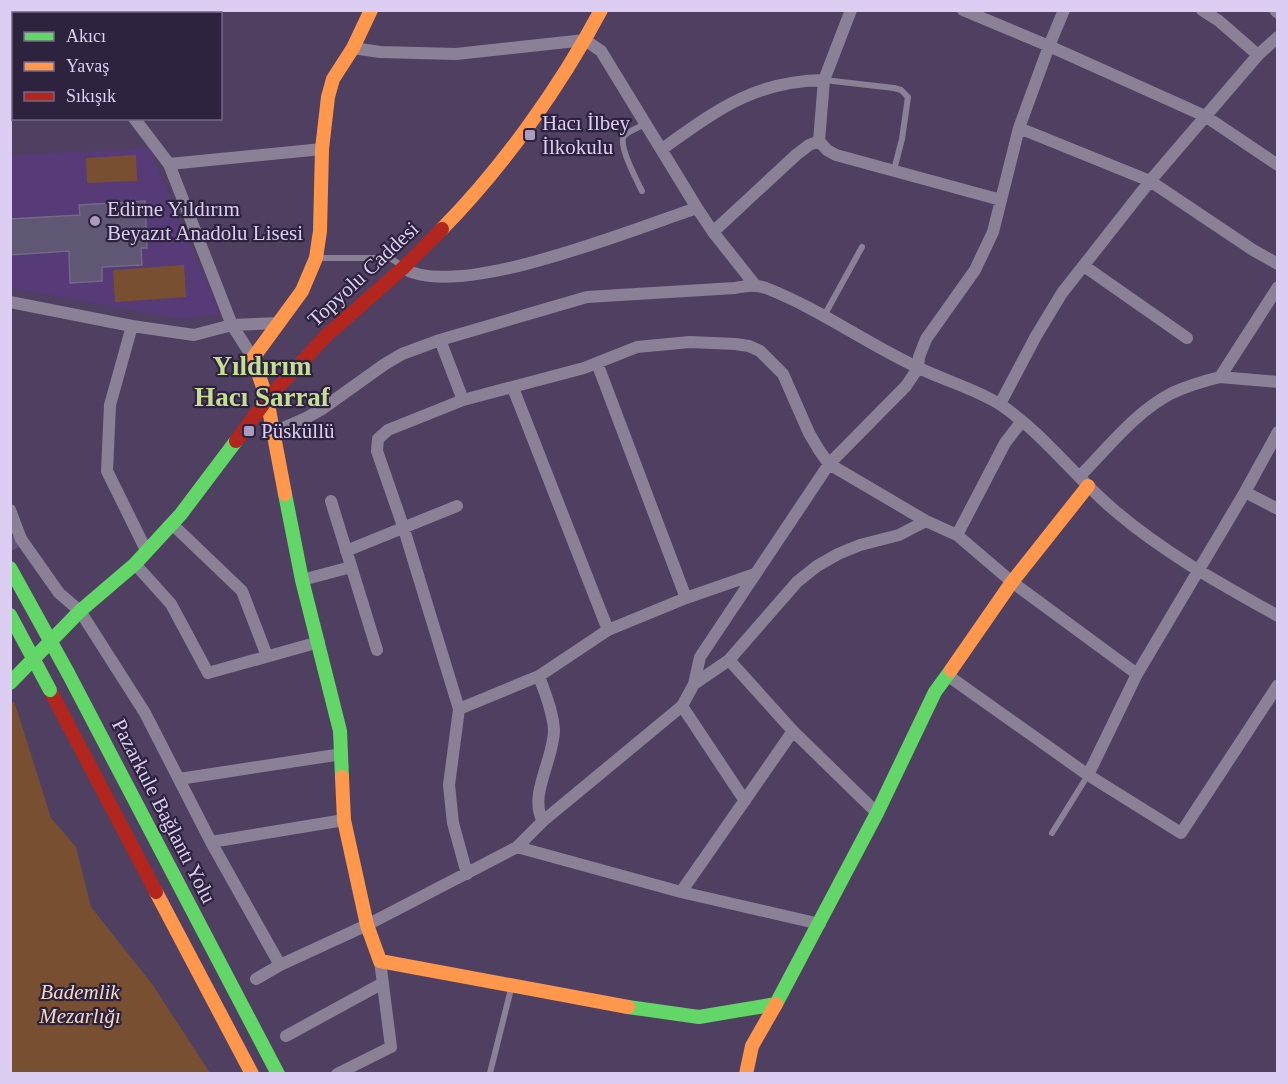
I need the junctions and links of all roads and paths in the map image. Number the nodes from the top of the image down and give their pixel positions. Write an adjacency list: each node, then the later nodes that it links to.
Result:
1 (371, 10): 10 (street)
2 (851, 10): 12 (street)
3 (963, 10): 9 (street)
4 (1064, 10): 9 (street)
5 (1202, 10): 11 (street)
6 (597, 12): 8 (street, Topyolu Caddesi)
7 (1278, 37): 11 (street)
8 (585, 40): 10 (street); 15 (street); 32 (street, Topyolu Caddesi)
9 (1049, 46): 13 (street); 16 (street)
10 (353, 48): 18 (street)
11 (1258, 55): 13 (street)
12 (824, 80): 17 (street); 19 (street); 22 (lane)
13 (1205, 116): 21 (street); 23 (street)
14 (136, 120): 20 (street)
15 (646, 124): 19 (street); 24 (lane)
16 (1019, 129): 23 (street); 25 (street)
17 (819, 141): 22 (street); 27 (street)
18 (322, 149): 20 (street); 29 (street)
19 (662, 149): 26 (street)
20 (169, 164): 38 (street)
21 (1278, 165)
22 (894, 171): 25 (street)
23 (1150, 181): 30 (street); 31 (street)
24 (642, 191)
25 (1001, 200): 44 (street)
26 (697, 208): 27 (street); 32 (street)
27 (713, 232): 33 (street)
28 (862, 247): 36 (lane)
29 (316, 258): 32 (lane); 37 (street)
30 (1278, 264)
31 (1084, 266): 40 (street); 50 (street)
32 (403, 268): 48 (street, Topyolu Caddesi)
33 (755, 285): 36 (street); 41 (street)
34 (1278, 287): 45 (street)
35 (10, 302): 39 (street)
36 (824, 316): 44 (street)
37 (280, 323): 38 (street); 42 (street)
38 (232, 325): 39 (street); 42 (street)
39 (132, 326): 66 (street)
40 (1187, 338)
41 (440, 340): 49 (street); 52 (street)
42 (253, 358): 48 (street)
43 (597, 363): 47 (street); 54 (street); 74 (street)
44 (918, 368): 50 (street); 54 (street)
45 (1220, 376): 46 (street); 55 (street)
46 (1278, 382)
47 (513, 388): 49 (street); 78 (street)
48 (267, 399): 52 (street); 62 (street, Topyolu Caddesi)
49 (463, 400): 63 (street)
50 (1000, 404): 51 (street)
51 (1022, 421): 55 (street); 64 (street)
52 (274, 432): 72 (street)
53 (1278, 432): 56 (street)
54 (829, 464): 61 (street); 71 (street)
55 (1084, 482): 70 (street); 73 (street)
56 (1245, 492): 59 (street); 70 (street)
57 (331, 501): 65 (street)
58 (457, 506): 63 (street)
59 (1278, 509)
60 (10, 510): 75 (street)
61 (926, 521): 64 (street); 82 (street)
62 (172, 524): 66 (street, Topyolu Caddesi); 81 (street)
63 (404, 528): 65 (street); 90 (street)
64 (957, 535): 73 (street)
65 (346, 551): 68 (street)
66 (147, 552): 67 (street, Topyolu Caddesi)
67 (135, 564): 75 (street, Topyolu Caddesi); 81 (street)
68 (351, 567): 72 (street); 80 (street)
69 (10, 568): 115 (street, Pazarkule Bağlantı Yolu, bridge)
70 (1199, 572): 77 (street); 83 (street)
71 (755, 574): 74 (street); 87 (street)
72 (302, 580): 79 (street)
73 (1012, 582): 83 (street); 84 (street)
74 (686, 598): 78 (street)
75 (80, 611): 86 (street, Topyolu Caddesi); 94 (street)
76 (10, 615): 114 (street, bridge)
77 (1278, 616)
78 (608, 630): 85 (street)
79 (319, 642): 81 (street); 92 (street)
80 (377, 650)
81 (267, 656)
82 (729, 660): 87 (street); 91 (street)
83 (1137, 674): 93 (street)
84 (947, 675): 93 (street); 96 (street)
85 (539, 676): 90 (street); 98 (street)
86 (10, 683)
87 (694, 684): 89 (street)
88 (1278, 685): 93 (street)
89 (682, 706): 95 (street); 98 (street)
90 (459, 709): 102 (street)
91 (793, 731): 95 (street); 96 (street)
92 (342, 754): 94 (street); 97 (street)
93 (1088, 775): 99 (lane)
94 (179, 779): 100 (street)
95 (745, 801): 103 (street)
96 (877, 813): 104 (street)
97 (344, 820): 100 (street); 105 (street)
98 (543, 821): 101 (street)
99 (1052, 833)
100 (211, 842): 107 (street)
101 (517, 847): 102 (street); 103 (street)
102 (467, 874): 105 (street)
103 (681, 892): 104 (street)
104 (820, 924): 111 (street)
105 (366, 925): 106 (street); 107 (street)
106 (380, 961): 109 (street); 110 (street)
107 (280, 965): 108 (street)
108 (256, 979)
109 (383, 983): 112 (street); 116 (street)
110 (512, 985): 111 (street); 113 (lane)
111 (776, 1004): 117 (street)
112 (286, 1036)
113 (490, 1073)
114 (252, 1074)
115 (278, 1074)
116 (337, 1074)
117 (746, 1074)

